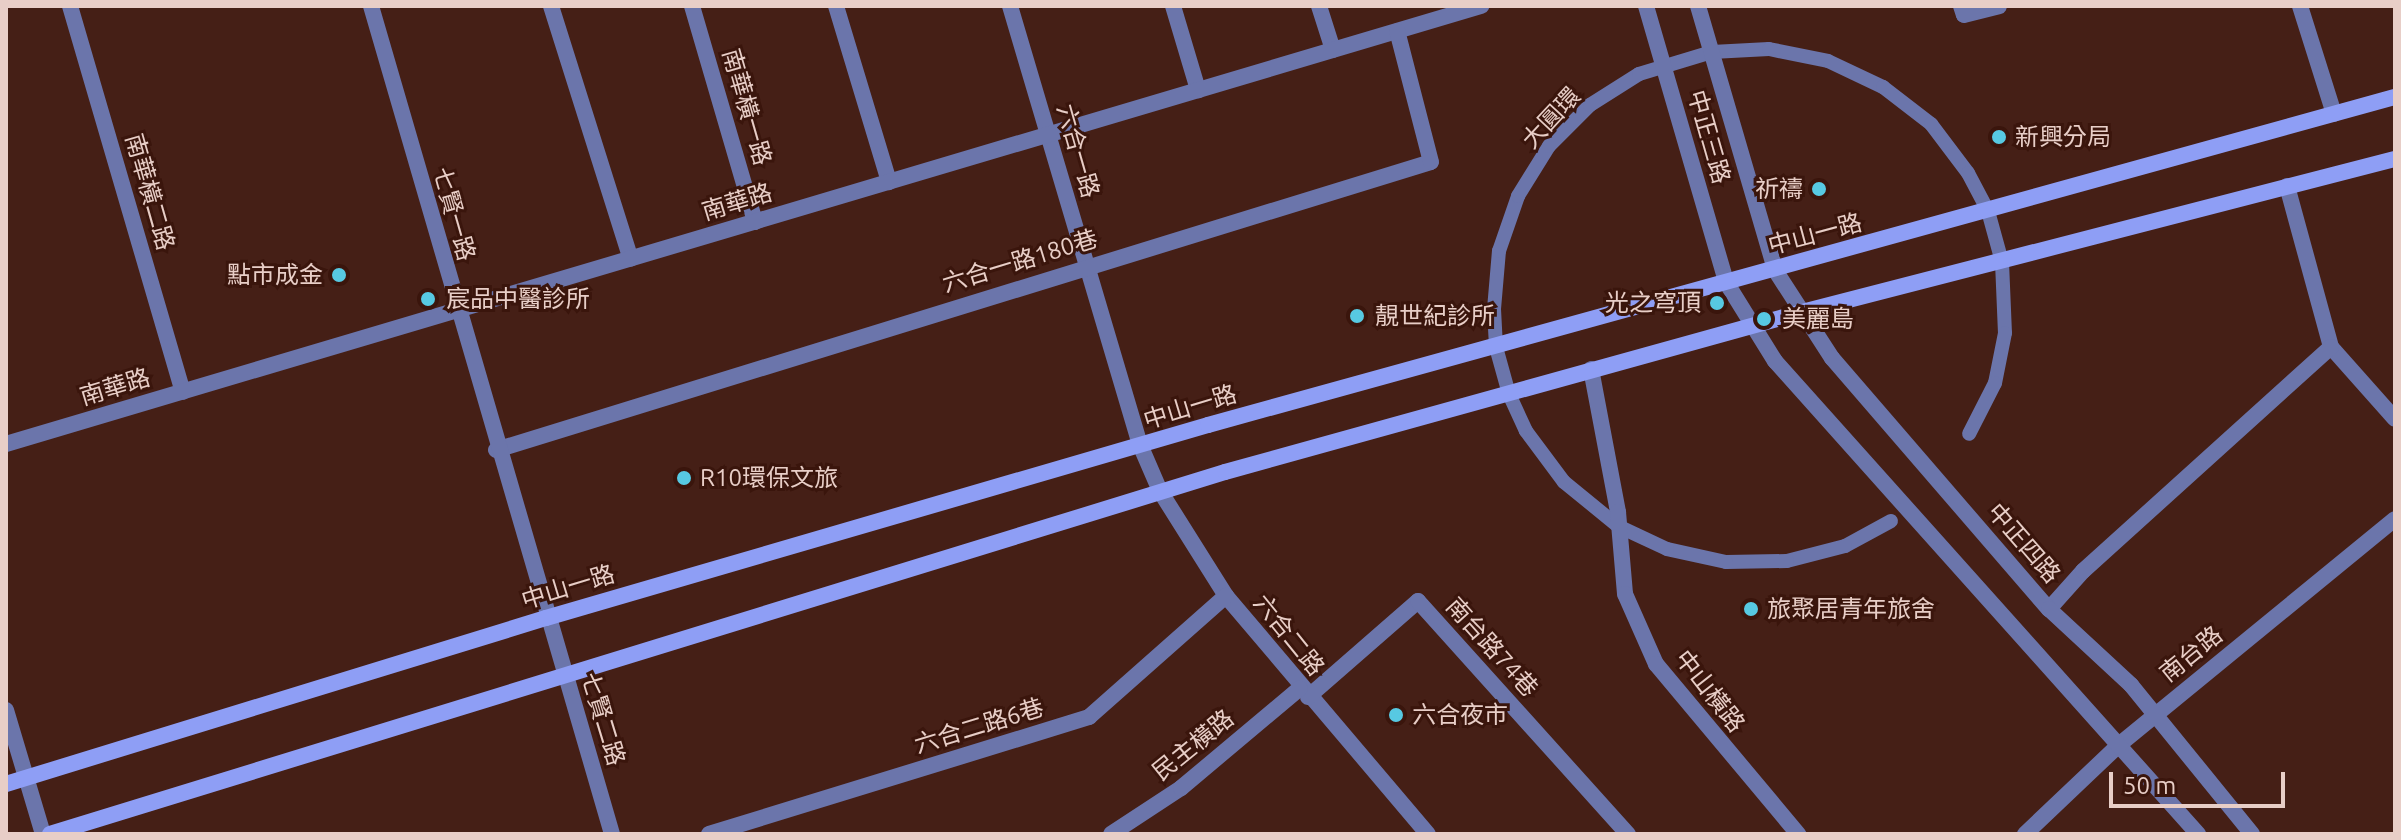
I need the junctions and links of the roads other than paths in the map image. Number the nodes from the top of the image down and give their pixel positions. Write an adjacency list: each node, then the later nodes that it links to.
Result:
1 (70, 6): 39 (street, 南華橫二路)
2 (371, 6): 33 (street, 七賢一路)
3 (551, 6): 28 (street)
4 (692, 6): 27 (street, 南華橫一路)
5 (836, 6): 24 (street)
6 (1010, 6): 22 (street, 六合一路)
7 (1173, 6): 19 (street)
8 (1319, 6): 16 (street)
9 (1478, 6): 15 (street, 南華路)
10 (1646, 6): 18 (street, 中正三路)
11 (1698, 6): 17 (street, 中正三路)
12 (1961, 6): 13 (street)
13 (1999, 6)
14 (2300, 6): 21 (street)
15 (1397, 31): 16 (street, 南華路); 30 (street, 六合一路180巷)
16 (1333, 50): 19 (street, 南華路)
17 (1712, 52): 18 (street, 大圓環); 26 (street, 大圓環); 31 (street, 中正三路)
18 (1662, 64): 32 (street, 中正三路); 36 (street, 大圓環)
19 (1198, 90): 22 (street, 南華路)
20 (2395, 97): 21 (main road, 中山一路)
21 (2334, 114): 26 (main road, 中山一路)
22 (1048, 134): 24 (street, 南華路); 30 (street, 六合一路)
23 (2395, 159): 25 (main road)
24 (889, 182): 27 (street, 南華路)
25 (2287, 186): 29 (main road); 37 (street)
26 (1988, 211): 29 (street, 大圓環); 31 (main road, 中山一路)
27 (755, 222): 28 (street, 南華路)
28 (631, 259): 33 (street, 南華路)
29 (2002, 262): 34 (main road); 42 (street, 大圓環)
30 (1087, 265): 44 (street, 六合一路); 45 (street, 六合一路180巷)
31 (1775, 270): 32 (main road, 中山一路); 34 (street, 中正四路)
32 (1726, 282): 35 (street); 36 (main road, 中山一路)
33 (456, 310): 39 (street, 南華路); 45 (street, 七賢一路)
34 (1802, 312): 35 (main road); 51 (street, 中正四路)
35 (1753, 327): 38 (main road); 57 (street)
36 (1496, 347): 40 (street, 大圓環); 44 (main road, 中山一路)
37 (2331, 347): 41 (street); 51 (street)
38 (1591, 369): 40 (main road); 49 (street, 中山橫路)
39 (183, 392): 43 (street, 南華路)
40 (1509, 394): 46 (main road); 49 (street, 大圓環)
41 (2395, 419)
42 (1969, 434)
43 (6, 444)
44 (1141, 447): 46 (street, 六合二路); 52 (main road, 中山一路)
45 (496, 450): 52 (street, 七賢一路)
46 (1160, 491): 50 (street, 六合二路); 53 (main road)
47 (2395, 519): 56 (street, 南台路)
48 (1891, 521): 49 (street, 大圓環)
49 (1618, 526): 67 (street, 中山橫路)
50 (1226, 596): 54 (street, 六合二路); 63 (street, 六合二路6巷)
51 (2049, 609): 56 (street, 中正四路)
52 (546, 618): 53 (street, 七賢二路); 58 (main road, 中山一路)
53 (565, 676): 61 (main road); 62 (street, 七賢二路)
54 (1304, 692): 64 (street, 民主橫路); 65 (street, 六合二路); 66 (street, 南台路74巷)
55 (6, 710): 58 (street)
56 (2155, 714): 57 (street, 南台路); 70 (street, 中正四路)
57 (2120, 744): 68 (street, 南台路); 69 (street)
58 (27, 779): 59 (main road, 中山一路); 60 (street)
59 (6, 784)
60 (43, 834)
61 (50, 834)
62 (612, 834)
63 (709, 834)
64 (1111, 834)
65 (1428, 834)
66 (1628, 834)
67 (1798, 834)
68 (2025, 834)
69 (2198, 834)
70 (2252, 834)

